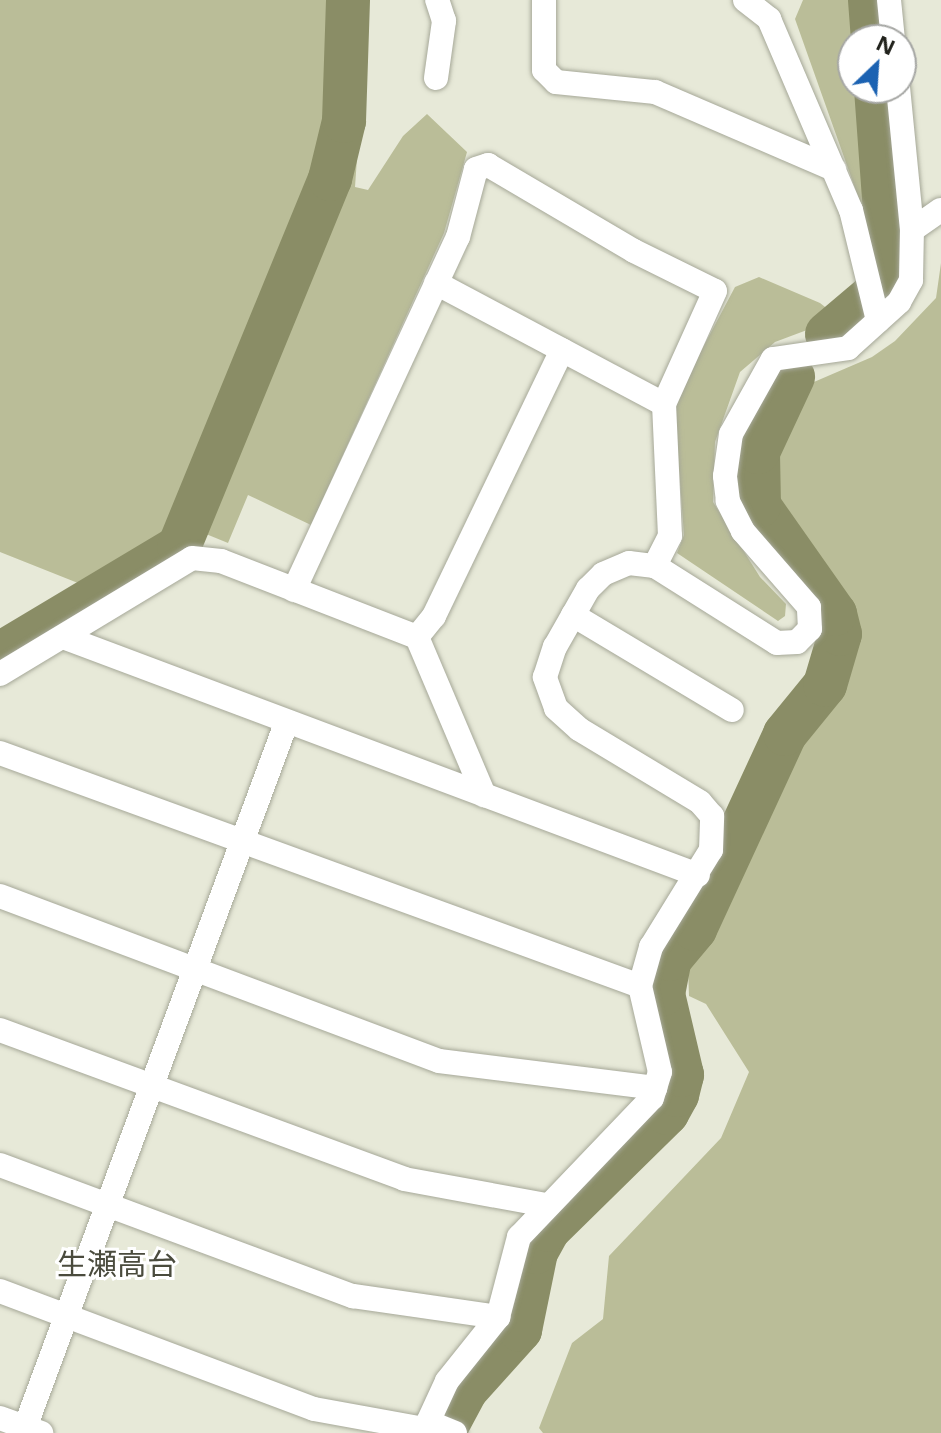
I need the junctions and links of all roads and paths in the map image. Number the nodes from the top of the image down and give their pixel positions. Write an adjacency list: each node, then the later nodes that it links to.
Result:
1 (437, 0): 6 (street)
2 (544, 0): 8 (street)
3 (745, 0): 8 (street)
4 (889, 0): 5 (street)
5 (891, 24)
6 (436, 78)
7 (900, 104): 10 (street)
8 (834, 169): 12 (street)
9 (941, 210): 10 (street)
10 (912, 230): 12 (street)
11 (436, 283): 13 (street); 14 (street); 16 (street)
12 (873, 305): 15 (street)
13 (562, 350): 14 (street); 19 (street)
14 (664, 404): 15 (street)
15 (655, 566): 17 (street)
16 (294, 590): 18 (street); 19 (street)
17 (573, 615): 21 (street); 26 (street)
18 (63, 637): 20 (street); 22 (street)
19 (417, 637): 24 (street)
20 (0, 674)
21 (732, 710)
22 (287, 721): 24 (street); 25 (street)
23 (0, 753): 25 (street)
24 (484, 795): 26 (street)
25 (242, 844): 28 (street); 29 (street)
26 (698, 875): 29 (street)
27 (0, 896): 28 (street)
28 (195, 969): 31 (street); 32 (street)
29 (640, 986): 32 (street)
30 (0, 1030): 31 (street)
31 (151, 1087): 34 (street); 35 (street)
32 (655, 1088): 35 (street)
33 (0, 1165): 34 (street)
34 (107, 1204): 37 (street); 38 (street)
35 (545, 1205): 38 (street)
36 (0, 1291): 37 (street)
37 (65, 1316): 40 (street); 41 (street)
38 (498, 1317): 40 (street)
39 (0, 1418): 41 (street)
40 (437, 1429)
41 (30, 1431)

